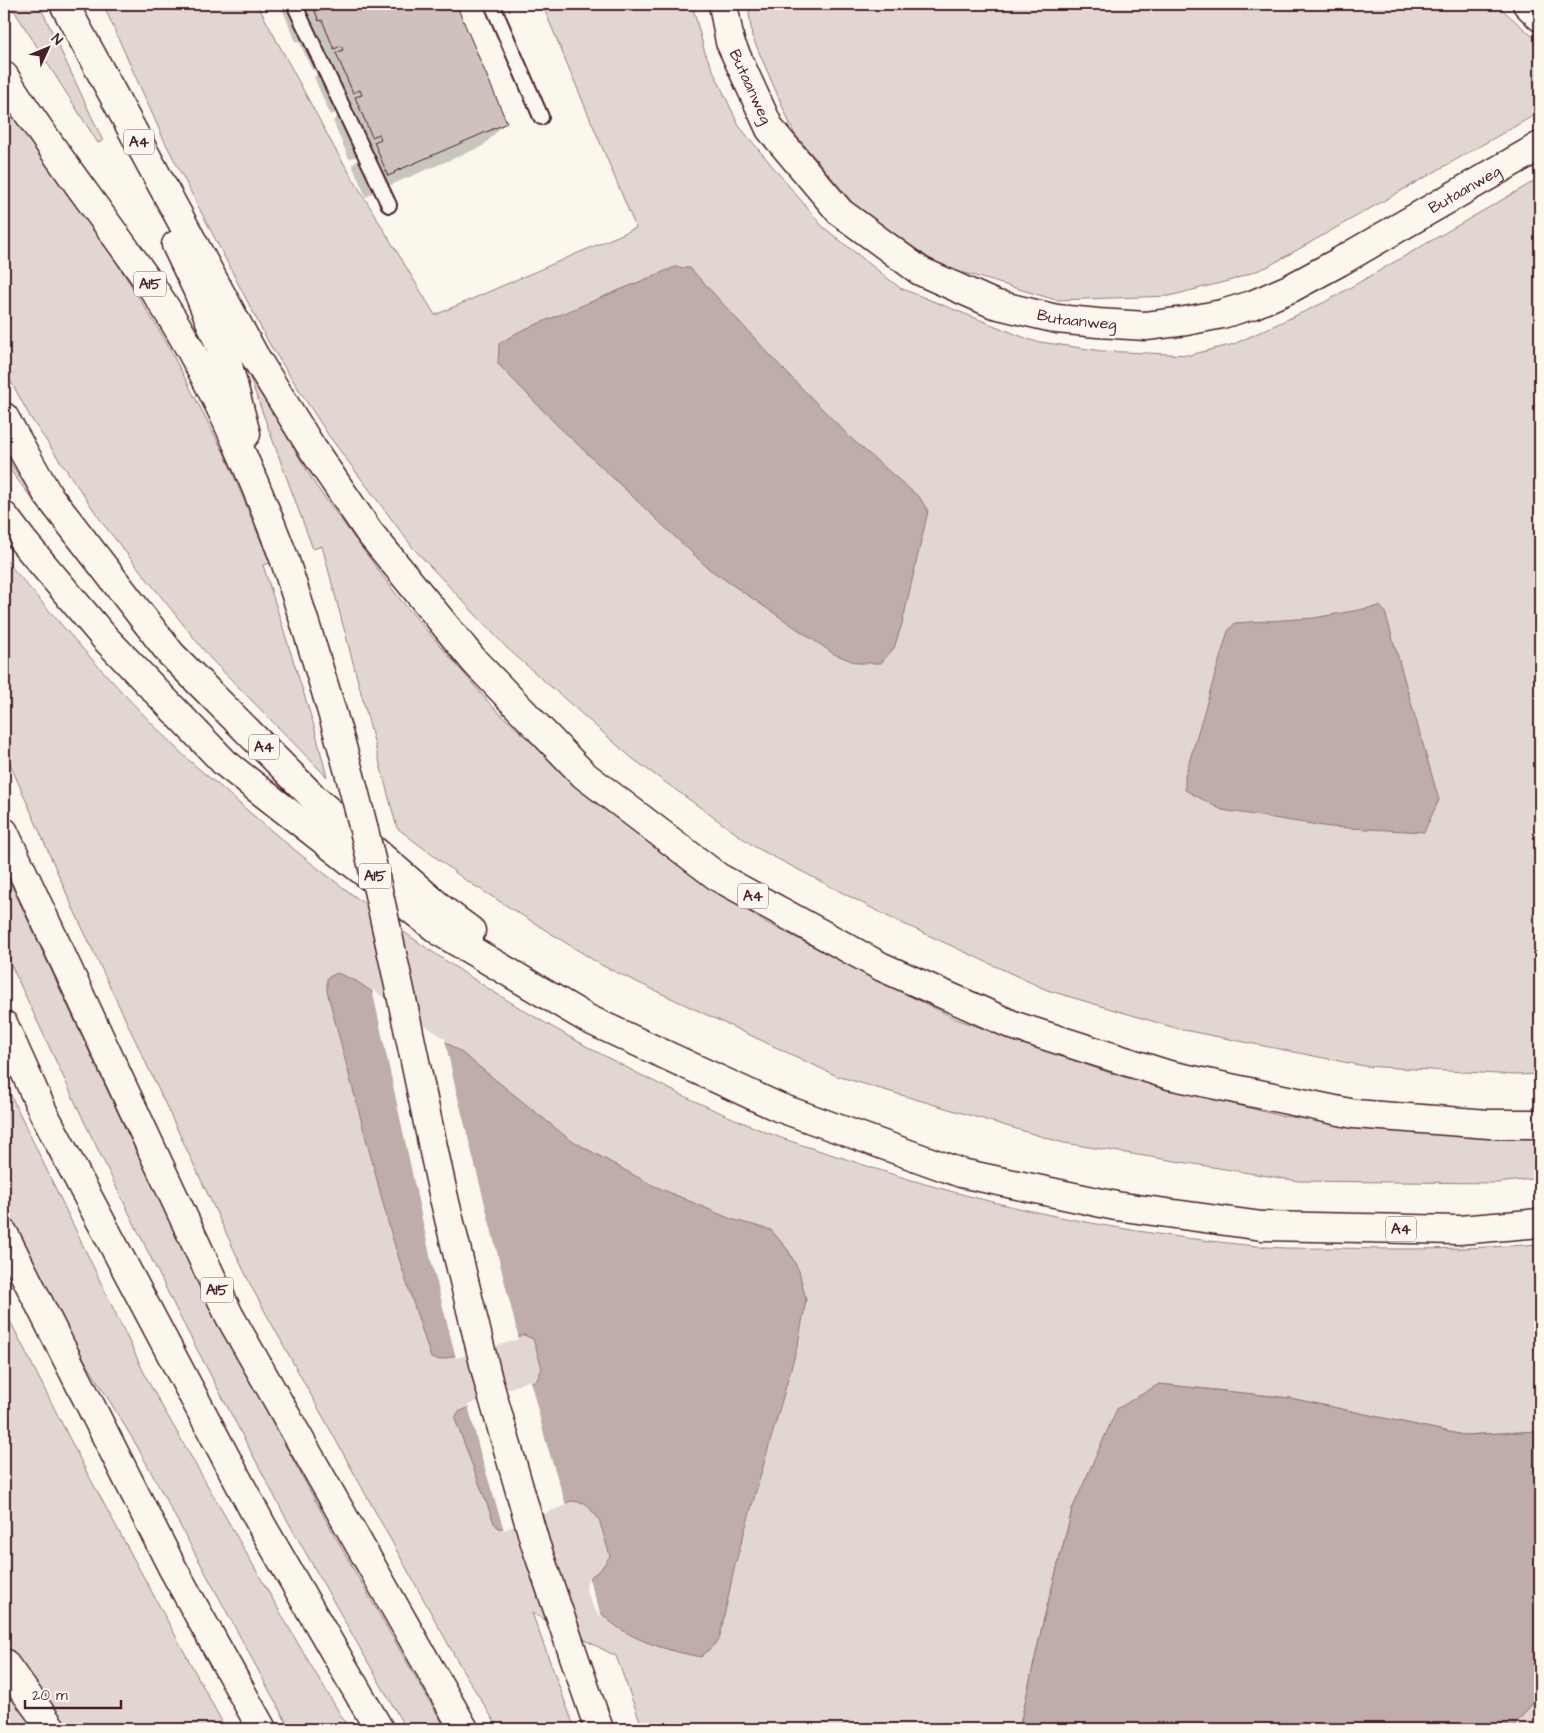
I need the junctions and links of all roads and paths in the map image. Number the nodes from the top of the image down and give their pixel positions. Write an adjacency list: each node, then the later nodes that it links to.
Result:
1 (63, 4): 12 (main road, A15); 17 (main road, A4)
2 (294, 4): 10 (lane)
3 (492, 4): 8 (lane)
4 (723, 4): 9 (main road, Butaanweg)
5 (1526, 4): 6 (main road)
6 (1540, 17)
7 (4, 76): 12 (main road, A15)
8 (542, 117)
9 (1540, 146)
10 (389, 205)
11 (4, 417): 15 (main road, A4)
12 (266, 510): 25 (main road, A15, bridge)
13 (4, 516): 15 (main road, A4)
14 (4, 832): 24 (main road, A15)
15 (588, 1019): 18 (main road, A4)
16 (4, 1025): 23 (main road)
17 (1540, 1124)
18 (1540, 1223)
19 (4, 1234): 22 (main road)
20 (4, 1663): 21 (main road)
21 (52, 1729)
22 (262, 1729)
23 (379, 1729)
24 (464, 1729)
25 (599, 1729)

